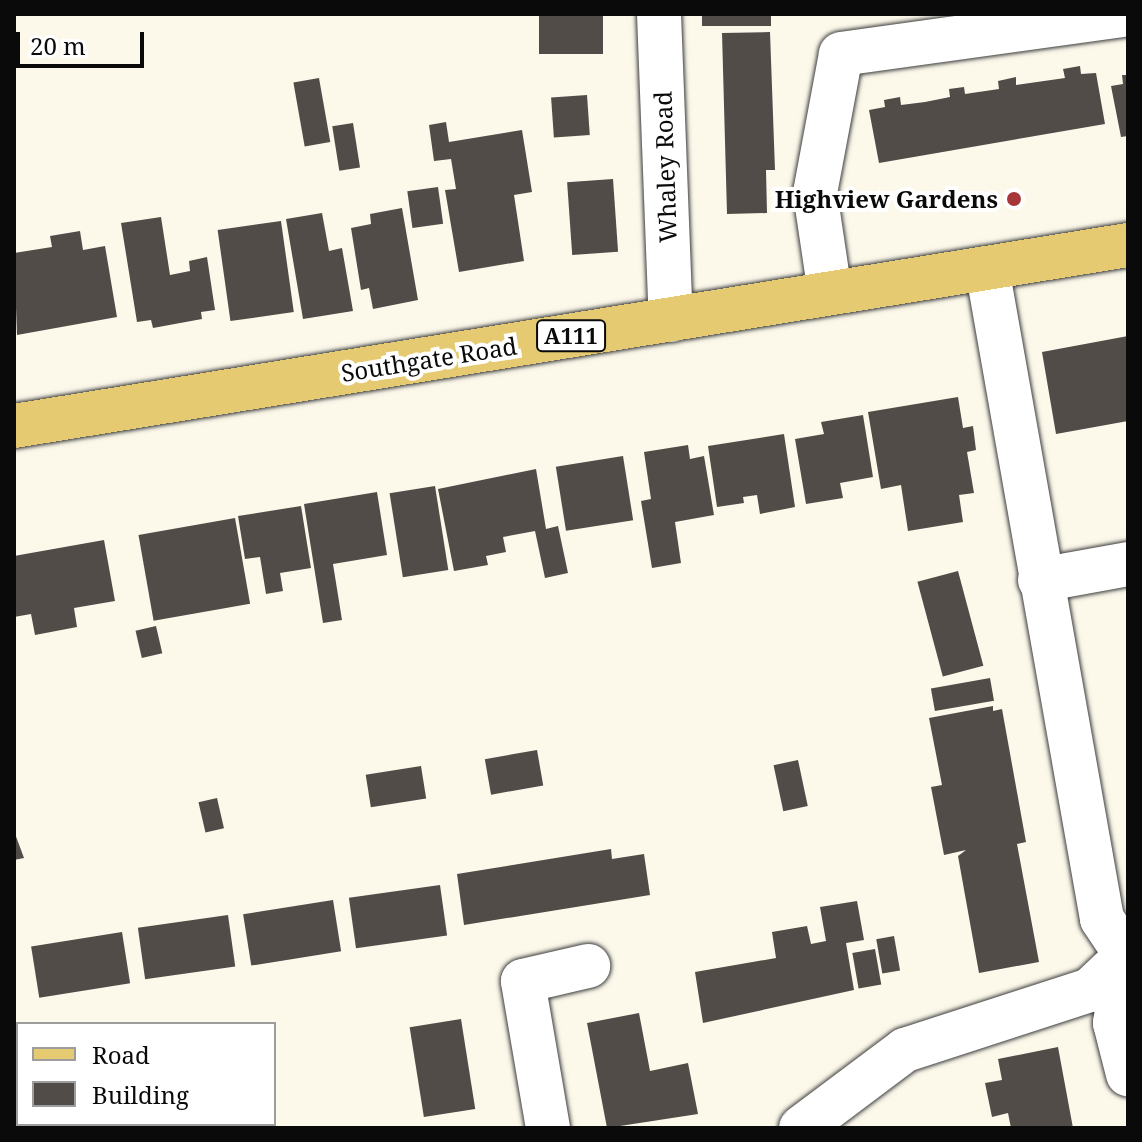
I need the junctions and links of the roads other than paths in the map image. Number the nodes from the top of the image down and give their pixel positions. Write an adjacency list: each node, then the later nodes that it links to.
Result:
1 (659, 14): 7 (street, Whaley Road)
2 (1128, 14): 3 (street)
3 (845, 34): 6 (street)
4 (1128, 245): 5 (main road, Southgate Road / A111)
5 (987, 268): 6 (main road, Southgate Road / A111); 10 (street)
6 (830, 293): 7 (main road, Southgate Road / A111)
7 (671, 320): 8 (main road, Southgate Road / A111)
8 (14, 426)
9 (1128, 564): 10 (street)
10 (1040, 580): 11 (street)
11 (1127, 957): 13 (street); 15 (street)
12 (588, 966): 14 (street)
13 (1128, 1074)
14 (548, 1128)
15 (801, 1128)

